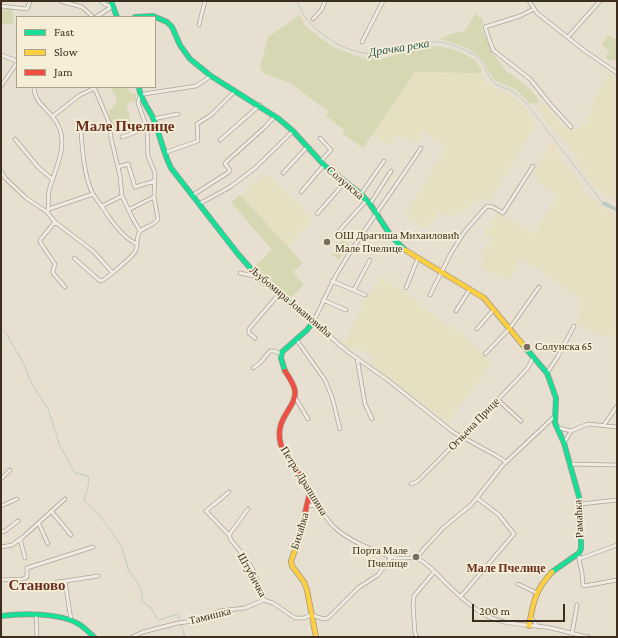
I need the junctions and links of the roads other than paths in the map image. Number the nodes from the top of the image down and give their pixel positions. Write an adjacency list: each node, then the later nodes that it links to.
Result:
1 (30, 1): 10 (street)
2 (60, 1): 12 (street)
3 (101, 1): 9 (street)
4 (205, 1): 17 (street)
5 (325, 1): 16 (street)
6 (383, 1): 19 (street)
7 (529, 1): 11 (street)
8 (600, 1): 18 (street)
9 (112, 3): 13 (street); 14 (street)
10 (1, 6)
11 (534, 9): 18 (street); 36 (street)
12 (93, 16)
13 (95, 16)
14 (117, 16)
15 (156, 17): 24 (street, Солунска)
16 (313, 19)
17 (199, 25)
18 (568, 37): 23 (street)
19 (362, 42)
20 (1, 55): 21 (street)
21 (16, 62)
22 (16, 64): 25 (street)
23 (617, 73)
24 (211, 76): 29 (street, Солунска); 30 (street)
25 (1, 86)
26 (34, 88): 33 (street)
27 (94, 88): 33 (street); 51 (street)
28 (139, 88): 30 (street, Љубомира Јовановића)
29 (235, 91): 31 (street, Солунска); 46 (street)
30 (140, 95): 35 (street, Љубомира Јовановића); 37 (street)
31 (260, 105): 34 (street, Солунска); 43 (street)
32 (178, 114): 35 (street)
33 (53, 116): 55 (street)
34 (276, 116): 39 (street, Солунска); 61 (street)
35 (153, 119): 46 (street, Љубомира Јовановића)
36 (571, 127)
37 (147, 128): 40 (street); 56 (street)
38 (81, 131): 59 (street)
39 (293, 131): 44 (street, Солунска); 65 (street)
40 (122, 137)
41 (320, 138): 47 (street)
42 (15, 139): 55 (street)
43 (220, 140)
44 (307, 147): 47 (street, Солунска); 54 (street)
45 (421, 148): 69 (street)
46 (164, 152): 61 (street, Љубомира Јовановића)
47 (320, 161): 49 (street, Солунска)
48 (384, 161): 60 (street)
49 (324, 165): 57 (street, Солунска); 58 (street)
50 (533, 166): 79 (street)
51 (118, 167): 56 (street); 62 (street)
52 (391, 171): 64 (street)
53 (1, 172): 68 (street)
54 (283, 173)
55 (53, 180): 68 (street)
56 (155, 181): 63 (street)
57 (345, 182): 60 (street, Солунска); 70 (street)
58 (301, 192)
59 (93, 194): 66 (street); 68 (street)
60 (361, 194): 64 (street, Солунска)
61 (193, 195): 65 (street, Љубомира Јовановића)
62 (122, 196): 66 (street); 67 (street)
63 (154, 198): 67 (street); 72 (street)
64 (369, 202): 69 (street, Солунска); 73 (street)
65 (199, 204): 78 (street, Љубомира Јовановића)
66 (102, 206): 74 (street)
67 (128, 210): 72 (street)
68 (48, 211): 71 (street)
69 (377, 213): 76 (street, Солунска); 84 (street)
70 (317, 214)
71 (56, 222): 80 (street); 85 (street)
72 (140, 231): 74 (street)
73 (339, 231)
74 (137, 244): 80 (street)
75 (74, 258): 80 (street)
76 (418, 258): 79 (street, Солунска); 87 (street)
77 (370, 260): 89 (street)
78 (250, 268): 82 (street); 83 (street, Љубомира Јовановића)
79 (441, 271): 88 (street, Солунска); 92 (street)
80 (112, 272)
81 (240, 273): 82 (street)
82 (248, 275): 83 (street)
83 (259, 278): 90 (street, Љубомира Јовановића)
84 (332, 281): 89 (street); 93 (street)
85 (66, 287)
86 (539, 287): 99 (street)
87 (406, 288)
88 (470, 289): 94 (street, Солунска); 96 (street)
89 (354, 290): 91 (street)
90 (279, 294): 97 (street, Љубомира Јовановића); 101 (street)
91 (365, 295)
92 (430, 295)
93 (324, 300): 95 (street); 97 (street)
94 (494, 309): 99 (street, Солунска); 100 (street)
95 (346, 310)
96 (456, 311)
97 (313, 322): 102 (street); 105 (street, Љубомира Јовановића)
98 (574, 326): 108 (street)
99 (510, 328): 104 (street); 106 (street, Солунска)
100 (477, 329)
101 (255, 338)
102 (296, 339): 103 (street); 119 (street)
103 (282, 354): 107 (street); 109 (street)
104 (485, 354)
105 (357, 358): 114 (street); 121 (street, Љубомира Јовановића)
106 (533, 358): 108 (street, Солунска); 110 (street, Огњена Прице)
107 (252, 368)
108 (547, 373): 112 (street, Солунска)
109 (294, 396): 113 (street); 130 (street, Петра Драпшина)
110 (498, 400): 115 (street); 121 (street, Огњена Прице)
111 (617, 406): 116 (street)
112 (555, 416): 118 (street, Солунска); 123 (street)
113 (308, 419)
114 (372, 419)
115 (520, 421)
116 (604, 425): 117 (street); 120 (street)
117 (617, 427)
118 (558, 428): 120 (street); 122 (street, Рамаћка)
119 (340, 429)
120 (571, 431): 122 (street)
121 (462, 437): 123 (street, Љубомира Јовановића); 128 (street, Огњена Прице)
122 (564, 443): 124 (street, Рамаћка)
123 (506, 462): 131 (street)
124 (569, 464): 125 (street); 135 (street, Рамаћка)
125 (617, 465)
126 (10, 470): 127 (street)
127 (1, 480)
128 (411, 484)
129 (229, 492): 145 (street, Штубичка)
130 (310, 492): 136 (street, Петра Драпшина); 138 (street, Бихаћка)
131 (476, 498): 154 (street); 163 (street)
132 (17, 499): 137 (street)
133 (64, 499): 140 (street)
134 (617, 500): 135 (street)
135 (581, 504): 151 (street, Рамаћка)
136 (318, 505): 138 (street); 152 (street, Петра Драпшина)
137 (1, 506)
138 (307, 506): 167 (street, Бихаћка)
139 (248, 509): 145 (street)
140 (52, 512): 142 (street); 144 (street)
141 (18, 521): 143 (street)
142 (39, 524): 146 (street); 147 (street)
143 (1, 532)
144 (71, 535)
145 (229, 535): 164 (street, Штубичка)
146 (20, 539): 149 (street); 153 (street)
147 (48, 544)
148 (617, 545): 151 (street)
149 (1, 547)
150 (93, 547): 157 (street)
151 (579, 556): 158 (street, Рамаћка); 162 (street, Рамаћка)
152 (391, 557): 154 (street, Петра Драпшина); 167 (street, Штубичка)
153 (25, 558)
154 (417, 558): 155 (street)
155 (434, 572): 163 (street); 178 (street)
156 (98, 576): 159 (street)
157 (1, 580)
158 (617, 580)
159 (65, 581): 160 (street); 170 (street)
160 (57, 582)
161 (518, 584): 162 (street)
162 (536, 593): 169 (street, Рамаћка)
163 (461, 596): 171 (street)
164 (264, 600): 167 (street, Штубичка); 176 (street, Тамишка)
165 (577, 605): 173 (street)
166 (36, 615): 168 (street); 170 (street); 174 (street)
167 (311, 615): 177 (street, Бихаћка)
168 (1, 616)
169 (531, 617): 171 (street, Рамаћка); 172 (street)
170 (71, 620): 175 (street)
171 (529, 626): 172 (street)
172 (538, 627): 173 (street)
173 (572, 634): 179 (street)
174 (37, 637)
175 (94, 637)
176 (132, 637)
177 (316, 637)
178 (418, 637)
179 (589, 637)

